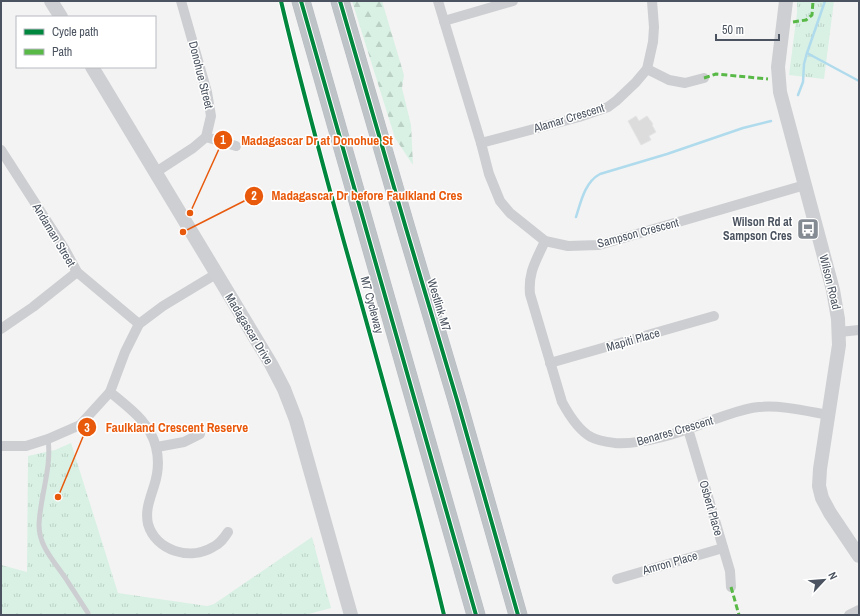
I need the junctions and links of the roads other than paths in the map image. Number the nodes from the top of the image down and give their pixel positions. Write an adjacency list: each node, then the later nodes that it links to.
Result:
1 (51, 1): 9 (street)
2 (181, 1): 14 (street, Donohue Street)
3 (301, 1): 45 (highway)
4 (340, 1): 46 (highway, Westlink M7)
5 (438, 1): 10 (street, Sampson Crescent)
6 (513, 1): 10 (street)
7 (652, 1): 12 (street, Alamar Crescent)
8 (786, 1): 20 (street, Wilson Road)
9 (60, 16)
10 (444, 21): 15 (street, Sampson Crescent)
11 (93, 68): 19 (street, Madagascar Drive)
12 (647, 69): 13 (street); 15 (street, Alamar Crescent)
13 (704, 78)
14 (206, 136): 16 (street); 19 (street)
15 (481, 142): 21 (street, Sampson Crescent)
16 (236, 146)
17 (1, 150): 18 (street, Andaman Street)
18 (4, 162): 22 (street, Andaman Street)
19 (156, 172): 23 (street, Madagascar Drive)
20 (804, 186): 21 (street, Sampson Crescent); 28 (street, Wilson Road)
21 (545, 241): 29 (street, Benares Crescent)
22 (77, 272): 25 (street, Andaman Street); 26 (street)
23 (216, 274): 25 (street); 44 (street, Madagascar Drive)
24 (714, 316): 29 (street, Mapiti Place)
25 (139, 324): 30 (street)
26 (1, 329)
27 (859, 330): 28 (street)
28 (839, 332): 31 (street, Wilson Road)
29 (550, 363): 32 (street, Benares Crescent)
30 (110, 392): 34 (street); 36 (street)
31 (829, 415): 32 (street, Benares Crescent); 39 (street, Wilson Road)
32 (688, 428): 38 (street, Osbert Place)
33 (200, 434): 36 (street)
34 (48, 439): 35 (street); 43 (lane)
35 (1, 446)
36 (156, 447): 37 (street)
37 (228, 532)
38 (723, 548): 40 (street, Amron Place); 41 (street, Osbert Place)
39 (859, 556)
40 (617, 579)
41 (731, 587)
42 (859, 610): 47 (street)
43 (88, 615)
44 (351, 615)
45 (476, 615)
46 (518, 615)
47 (849, 615)

